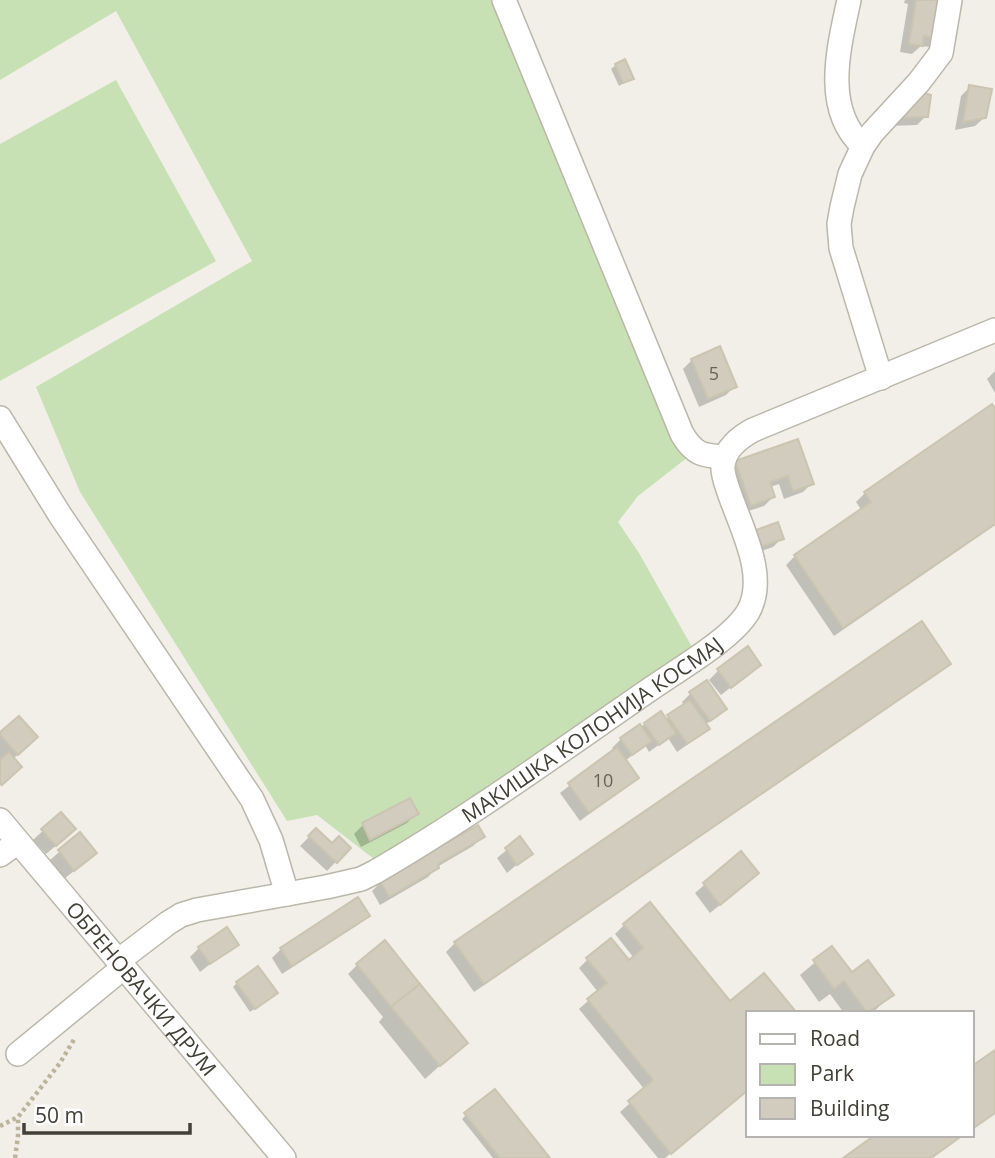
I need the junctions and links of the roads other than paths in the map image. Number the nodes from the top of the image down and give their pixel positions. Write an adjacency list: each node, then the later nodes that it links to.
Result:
1 (503, 0): 8 (street)
2 (849, 0): 4 (street)
3 (950, 0): 4 (street)
4 (863, 146): 6 (street)
5 (995, 330): 6 (street)
6 (881, 378): 8 (street)
7 (0, 418): 11 (street)
8 (725, 457): 11 (street, МАКИШКА КОЛОНИЈА КОСМАЈ)
9 (0, 820): 10 (street, ОБРЕНОВАЧКИ ДРУМ)
10 (9, 848): 12 (street, ОБРЕНОВАЧКИ ДРУМ)
11 (287, 894): 12 (street, МАКИШКА КОЛОНИЈА КОСМАЈ)
12 (121, 964): 13 (street, МАКИШКА КОЛОНИЈА КОСМАЈ); 14 (street, ОБРЕНОВАЧКИ ДРУМ)
13 (18, 1054)
14 (285, 1158)

